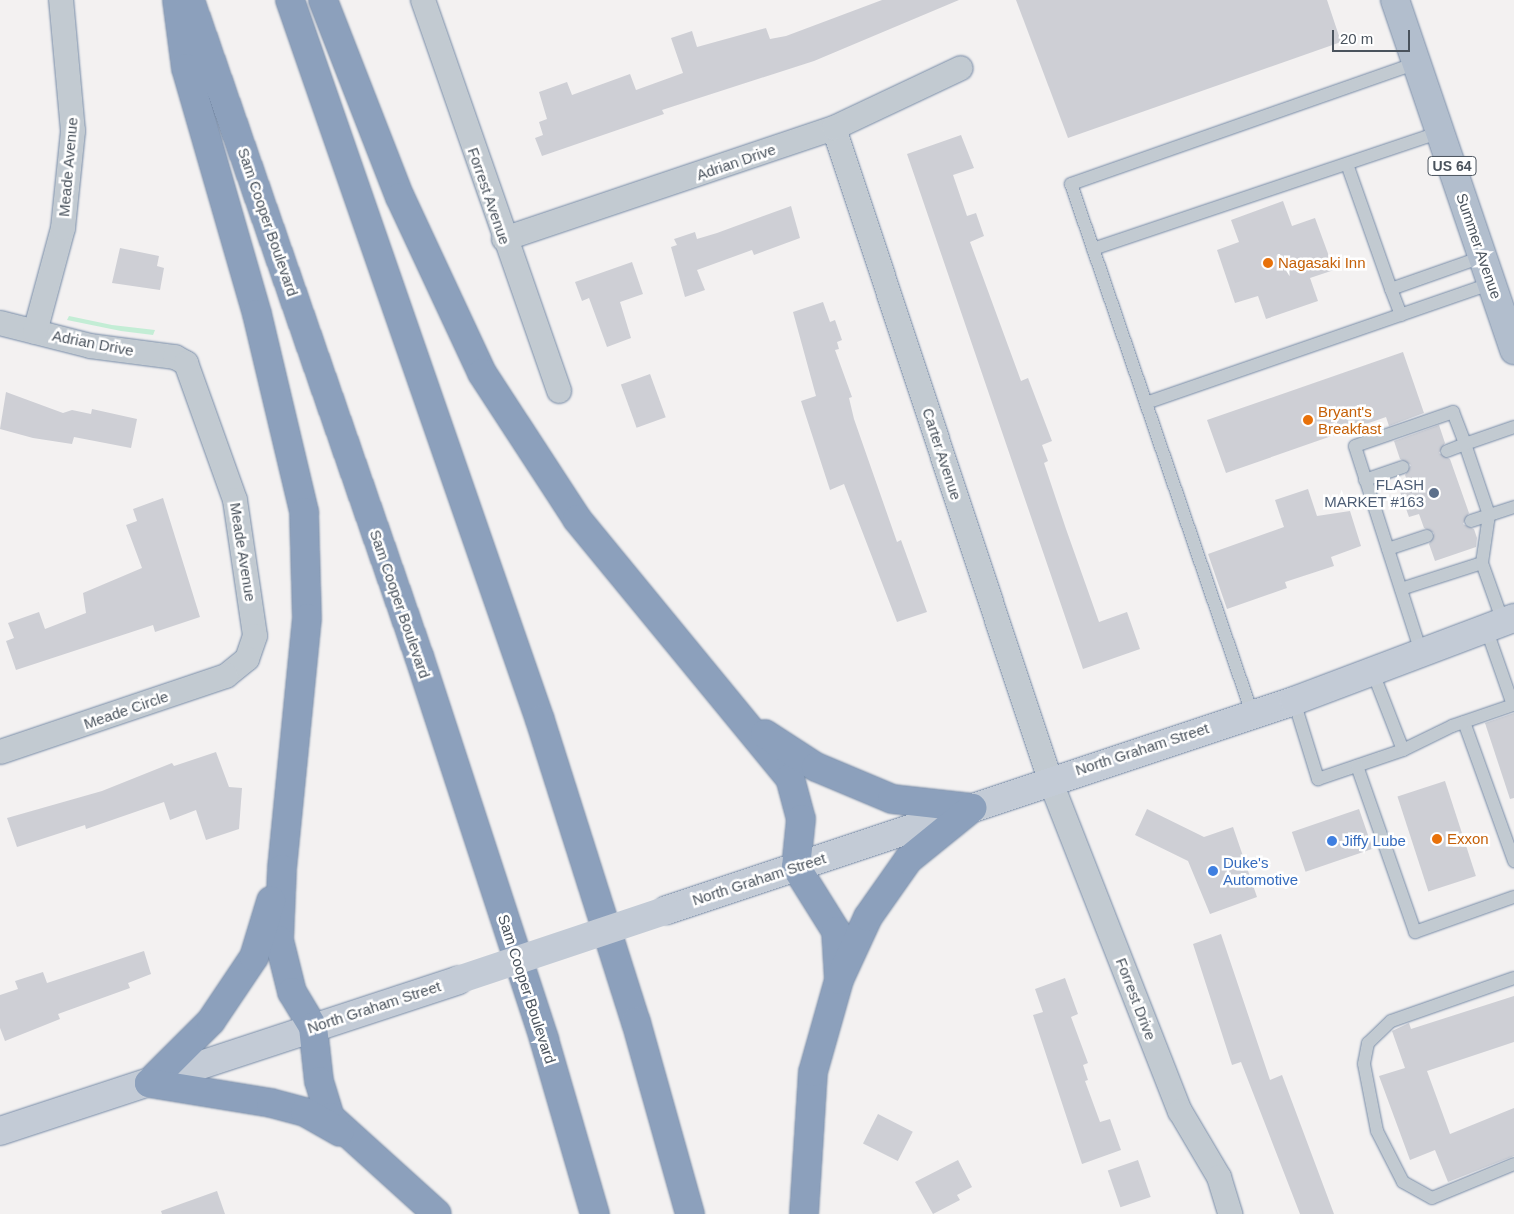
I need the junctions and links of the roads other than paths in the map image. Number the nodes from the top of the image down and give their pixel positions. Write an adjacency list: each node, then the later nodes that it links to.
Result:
1 (61, 0): 20 (street, Meade Avenue)
2 (177, 0): 53 (highway)
3 (190, 0): 63 (highway, Sam Cooper Boulevard)
4 (290, 0): 64 (highway)
5 (323, 0): 44 (highway)
6 (423, 0): 13 (street, Forrest Avenue)
7 (1396, 0): 8 (main road, Summer Avenue / US 64)
8 (1417, 63): 11 (main road, Summer Avenue / US 64); 14 (lane)
9 (961, 68): 10 (street, Adrian Drive)
10 (834, 128): 13 (street, Adrian Drive); 49 (street, Carter Avenue)
11 (1440, 132): 12 (lane); 15 (main road, Summer Avenue / US 64)
12 (1347, 164): 14 (lane); 17 (lane)
13 (504, 238): 23 (street, Forrest Avenue)
14 (1093, 249): 24 (lane)
15 (1482, 257): 16 (main road, Summer Avenue / US 64); 17 (lane)
16 (1492, 283): 18 (lane); 21 (main road, Summer Avenue / US 64)
17 (1391, 289): 18 (lane)
18 (1401, 315): 24 (lane)
19 (0, 323): 20 (street, Adrian Drive)
20 (35, 332): 22 (street, Adrian Drive)
21 (1514, 350)
22 (186, 363): 39 (street, Meade Avenue)
23 (559, 391)
24 (1146, 403): 43 (lane)
25 (1514, 427): 26 (lane)
26 (1465, 444): 27 (lane); 29 (lane); 31 (lane)
27 (1447, 451)
28 (1403, 467): 29 (lane)
29 (1365, 480): 34 (lane)
30 (1514, 507): 31 (lane)
31 (1489, 515): 32 (lane); 35 (lane)
32 (1471, 521)
33 (1426, 536): 34 (lane)
34 (1388, 549): 36 (lane)
35 (1482, 563): 36 (lane); 37 (lane)
36 (1401, 589): 38 (lane)
37 (1501, 623): 38 (main road, North Graham Street); 42 (lane)
38 (1421, 652): 40 (main road, North Graham Street)
39 (247, 659): 47 (street, Meade Circle)
40 (1372, 670): 41 (main road, North Graham Street); 46 (lane)
41 (1294, 701): 43 (main road, North Graham Street); 48 (lane)
42 (1513, 706): 45 (lane)
43 (1252, 713): 49 (main road, North Graham Street)
44 (746, 722): 50 (highway); 52 (highway)
45 (1464, 722): 46 (lane); 51 (lane)
46 (1403, 750): 48 (lane)
47 (0, 752)
48 (1357, 766): 54 (lane)
49 (1050, 780): 50 (main road, North Graham Street); 66 (street, Forrest Drive)
50 (972, 808): 52 (main road, North Graham Street); 56 (highway)
51 (1514, 861)
52 (796, 867): 56 (highway); 57 (main road, North Graham Street, bridge)
53 (282, 869): 57 (highway); 58 (highway)
54 (1514, 897)
55 (1514, 978): 61 (lane)
56 (839, 980): 65 (highway)
57 (313, 1027): 58 (main road, North Graham Street); 60 (highway)
58 (149, 1083): 59 (main road, North Graham Street); 60 (highway)
59 (0, 1131)
60 (367, 1147): 62 (highway)
61 (1514, 1164)
62 (437, 1214)
63 (595, 1214)
64 (690, 1214)
65 (804, 1214)
66 (1230, 1214)

